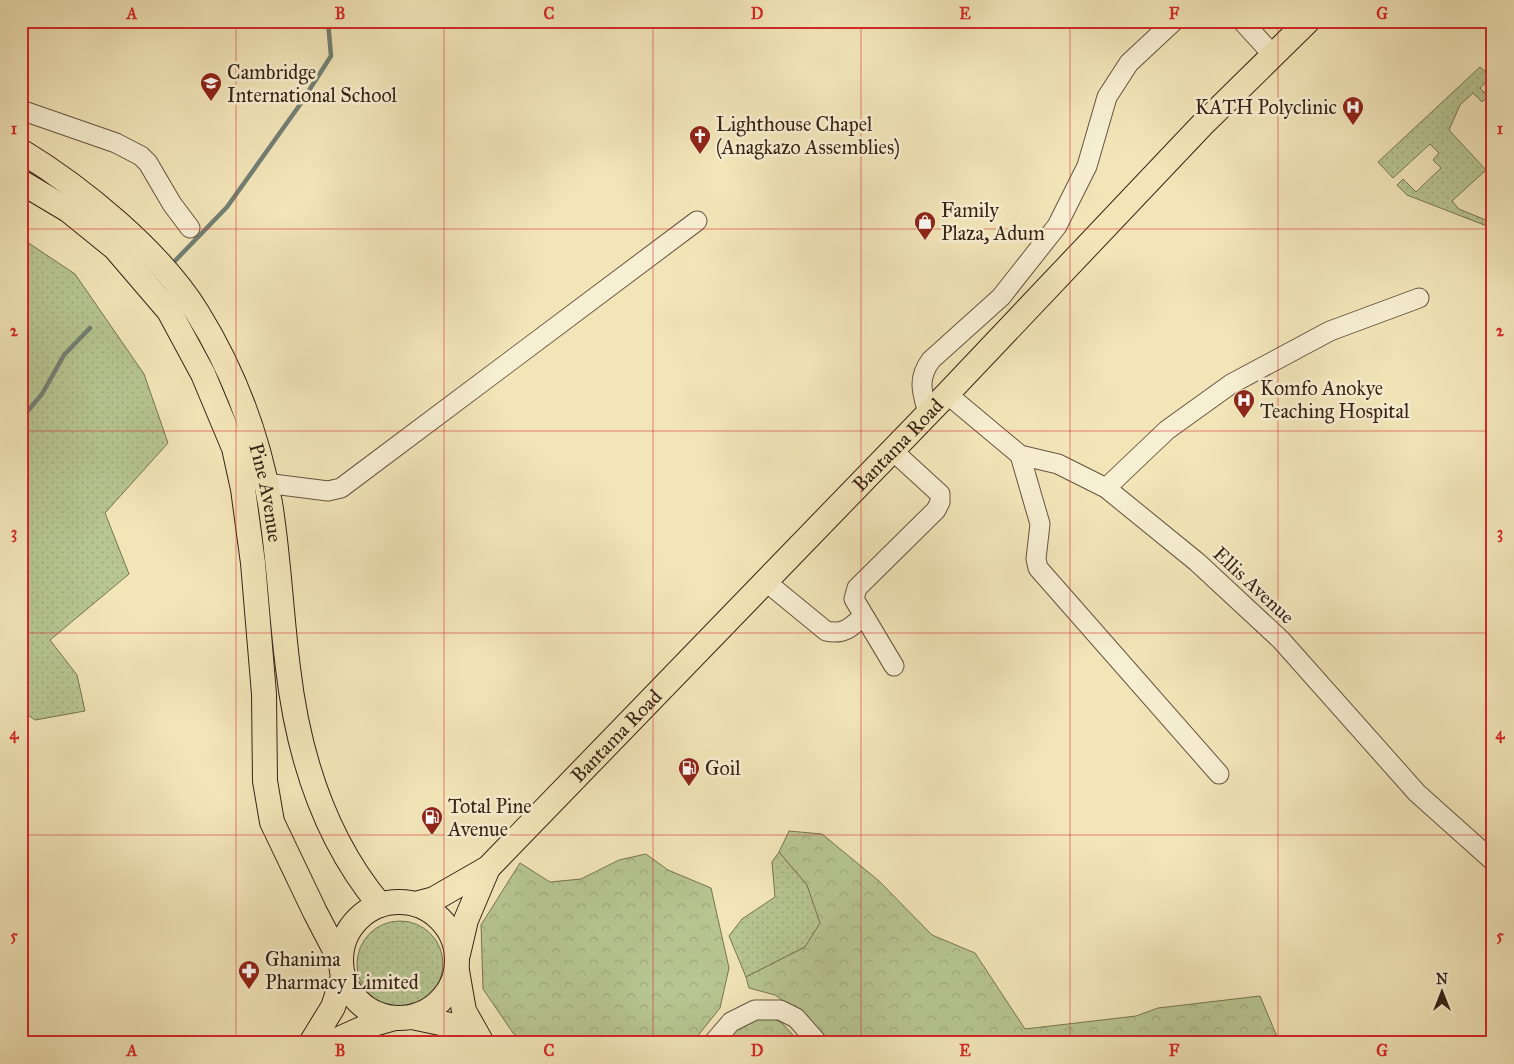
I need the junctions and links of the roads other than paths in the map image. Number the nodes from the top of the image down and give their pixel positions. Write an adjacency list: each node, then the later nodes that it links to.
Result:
1 (1174, 21): 12 (street)
2 (1242, 21): 4 (street)
3 (1308, 21): 4 (main road, Bantama Road)
4 (1273, 55): 11 (main road, Bantama Road)
5 (21, 110): 9 (street)
6 (21, 151): 15 (main road, Pine Avenue)
7 (21, 182): 26 (main road)
8 (698, 220): 15 (street)
9 (190, 228)
10 (1419, 298): 16 (street)
11 (947, 394): 12 (main road, Bantama Road); 14 (street, Ellis Avenue)
12 (928, 413): 13 (main road, Bantama Road)
13 (892, 450): 17 (main road, Bantama Road); 18 (street)
14 (1020, 455): 16 (street, Ellis Avenue); 20 (street)
15 (265, 483): 24 (main road, Pine Avenue)
16 (1106, 488): 21 (street, Ellis Avenue)
17 (765, 581): 18 (street); 22 (main road, Bantama Road)
18 (863, 616): 19 (street)
19 (894, 666)
20 (1219, 774)
21 (1493, 861)
22 (488, 868): 23 (main road); 25 (main road)
23 (415, 904): 24 (main road); 25 (main road)
24 (380, 905): 26 (main road)
25 (457, 963): 27 (main road); 28 (main road)
26 (342, 968): 27 (main road); 29 (main road)
27 (403, 1018): 28 (main road); 30 (main road)
28 (481, 1042)
29 (311, 1043)
30 (330, 1043)
31 (713, 1043): 32 (street)
32 (818, 1043)

